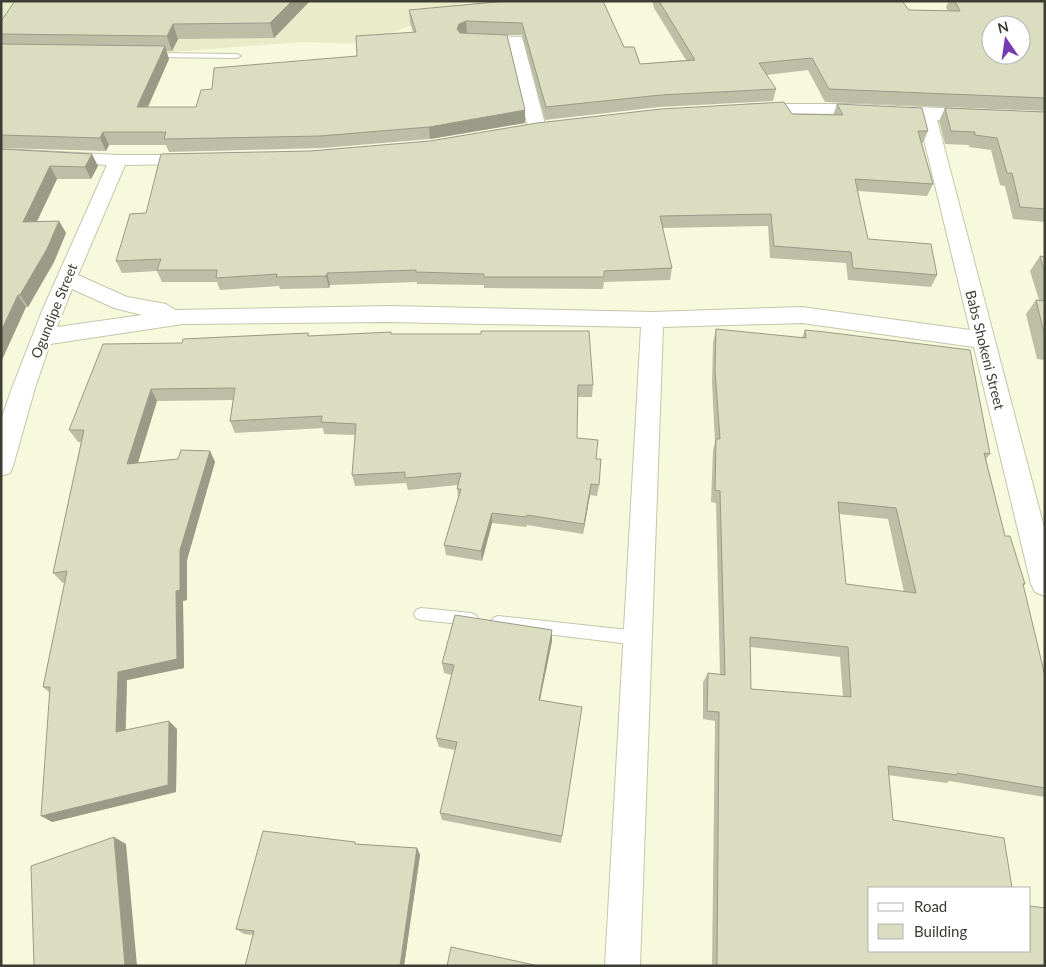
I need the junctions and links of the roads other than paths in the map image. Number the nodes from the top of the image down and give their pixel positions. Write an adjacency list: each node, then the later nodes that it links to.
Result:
1 (467, 40): 7 (street)
2 (146, 55): 3 (lane)
3 (237, 56)
4 (734, 110): 5 (street)
5 (927, 114): 6 (street); 15 (street, Babs Shokeni Street)
6 (1045, 118)
7 (557, 126)
8 (1, 154): 10 (street)
9 (208, 159): 10 (street)
10 (118, 160): 11 (street, Ogundipe Street)
11 (67, 279): 12 (street); 14 (street, Ogundipe Street)
12 (183, 316): 13 (street); 14 (street)
13 (652, 320): 15 (street); 19 (street)
14 (43, 336): 16 (street, Ogundipe Street)
15 (982, 340): 17 (street, Babs Shokeni Street)
16 (1, 466)
17 (1045, 584)
18 (421, 614): 19 (lane)
19 (638, 638): 20 (street)
20 (622, 966)

